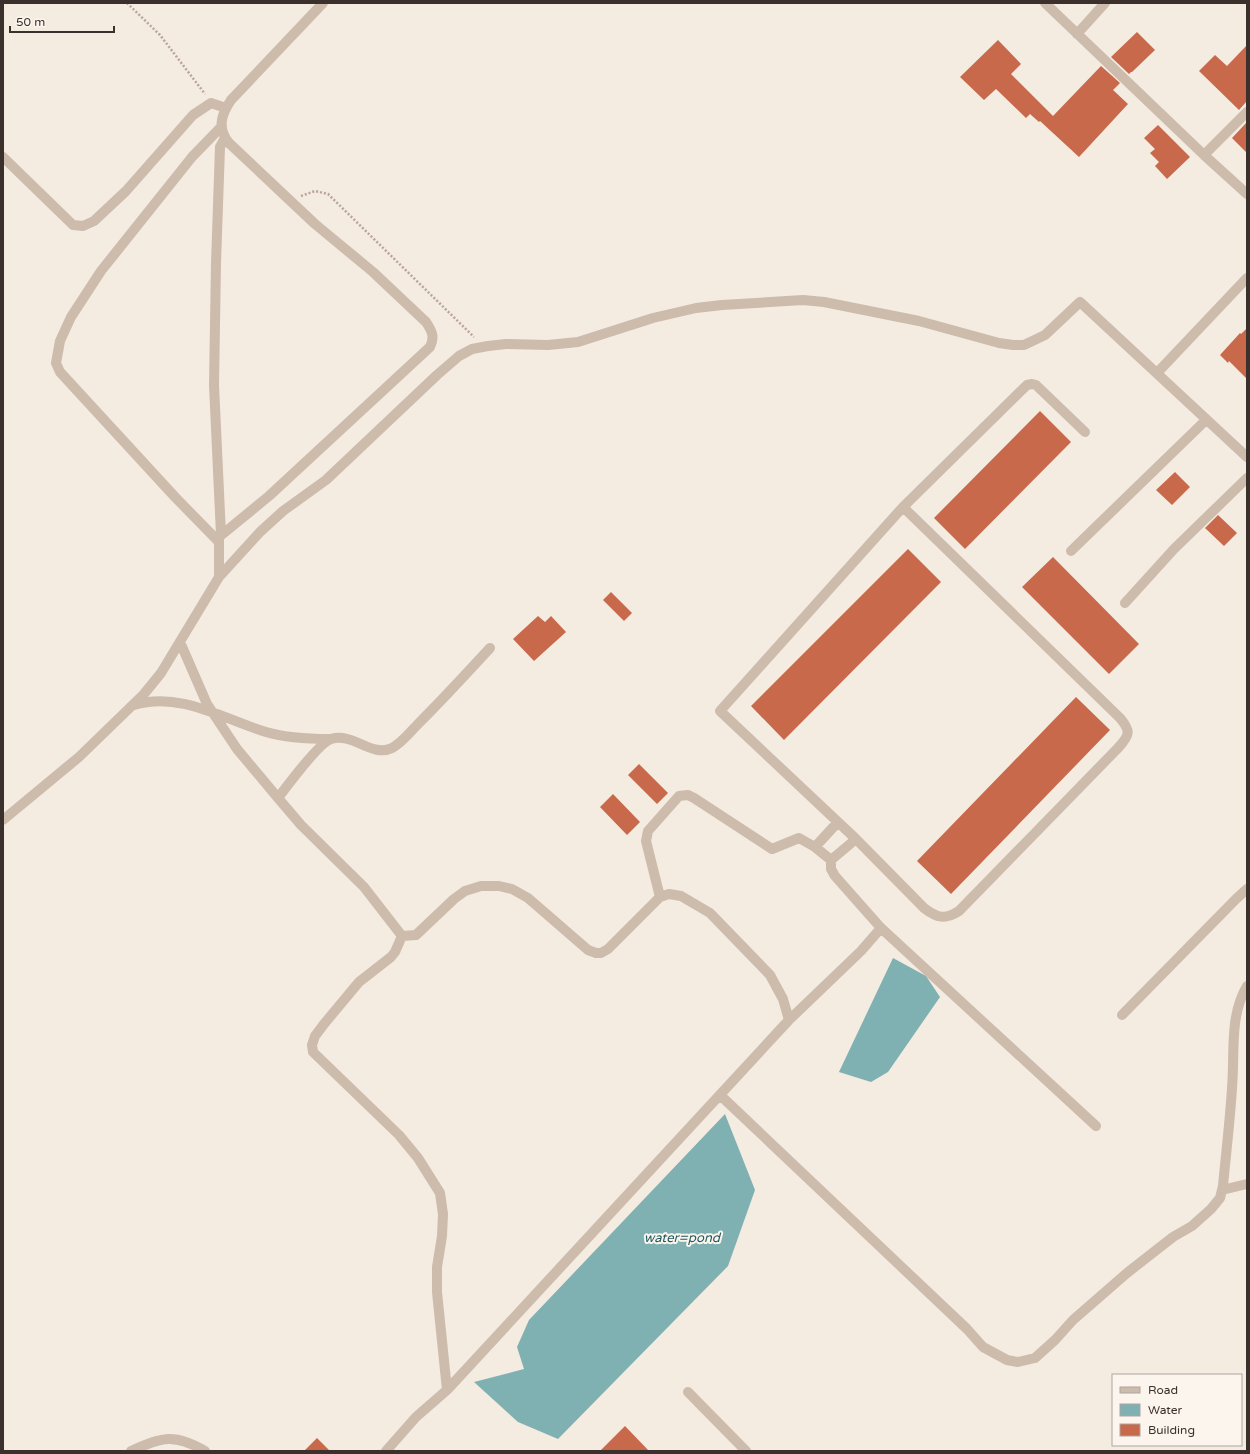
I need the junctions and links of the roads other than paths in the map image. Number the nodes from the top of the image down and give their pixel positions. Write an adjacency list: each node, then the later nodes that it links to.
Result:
1 (323, 3): 5 (street)
2 (1045, 3): 4 (street)
3 (1105, 3): 4 (street)
4 (1077, 34): 9 (street)
5 (226, 108): 7 (street); 10 (street)
6 (1247, 112): 9 (street)
7 (222, 126): 8 (street); 19 (street)
8 (225, 138): 19 (street); 19 (street)
9 (1204, 155): 11 (street)
10 (3, 157)
11 (1247, 194)
12 (1247, 278): 13 (street)
13 (1157, 373): 14 (street); 21 (street)
14 (1206, 420): 16 (street); 20 (street)
15 (1085, 432): 18 (street)
16 (1247, 457)
17 (1247, 478): 22 (street)
18 (903, 507): 30 (street); 31 (street)
19 (220, 538): 21 (street)
20 (1071, 551)
21 (219, 577): 23 (street)
22 (1125, 603)
23 (180, 642): 25 (street); 26 (street)
24 (490, 648): 27 (street)
25 (133, 706): 26 (street); 29 (street)
26 (212, 711): 27 (street); 28 (street)
27 (330, 739): 28 (street)
28 (278, 798): 37 (street)
29 (3, 820)
30 (838, 822): 31 (street); 32 (street)
31 (856, 839): 33 (street)
32 (815, 847): 33 (street); 35 (street)
33 (831, 860): 36 (street)
34 (1247, 889): 39 (street)
35 (660, 897): 37 (street); 40 (street)
36 (881, 928): 40 (street); 42 (street)
37 (402, 936): 45 (street)
38 (1247, 986): 44 (street)
39 (1122, 1015)
40 (789, 1020): 41 (street)
41 (720, 1095): 44 (street); 45 (street)
42 (1096, 1126)
43 (1247, 1184): 44 (street)
44 (1222, 1190)
45 (447, 1390): 49 (street)
46 (688, 1392): 50 (street)
47 (131, 1451): 48 (street)
48 (205, 1451)
49 (386, 1451)
50 (746, 1451)

